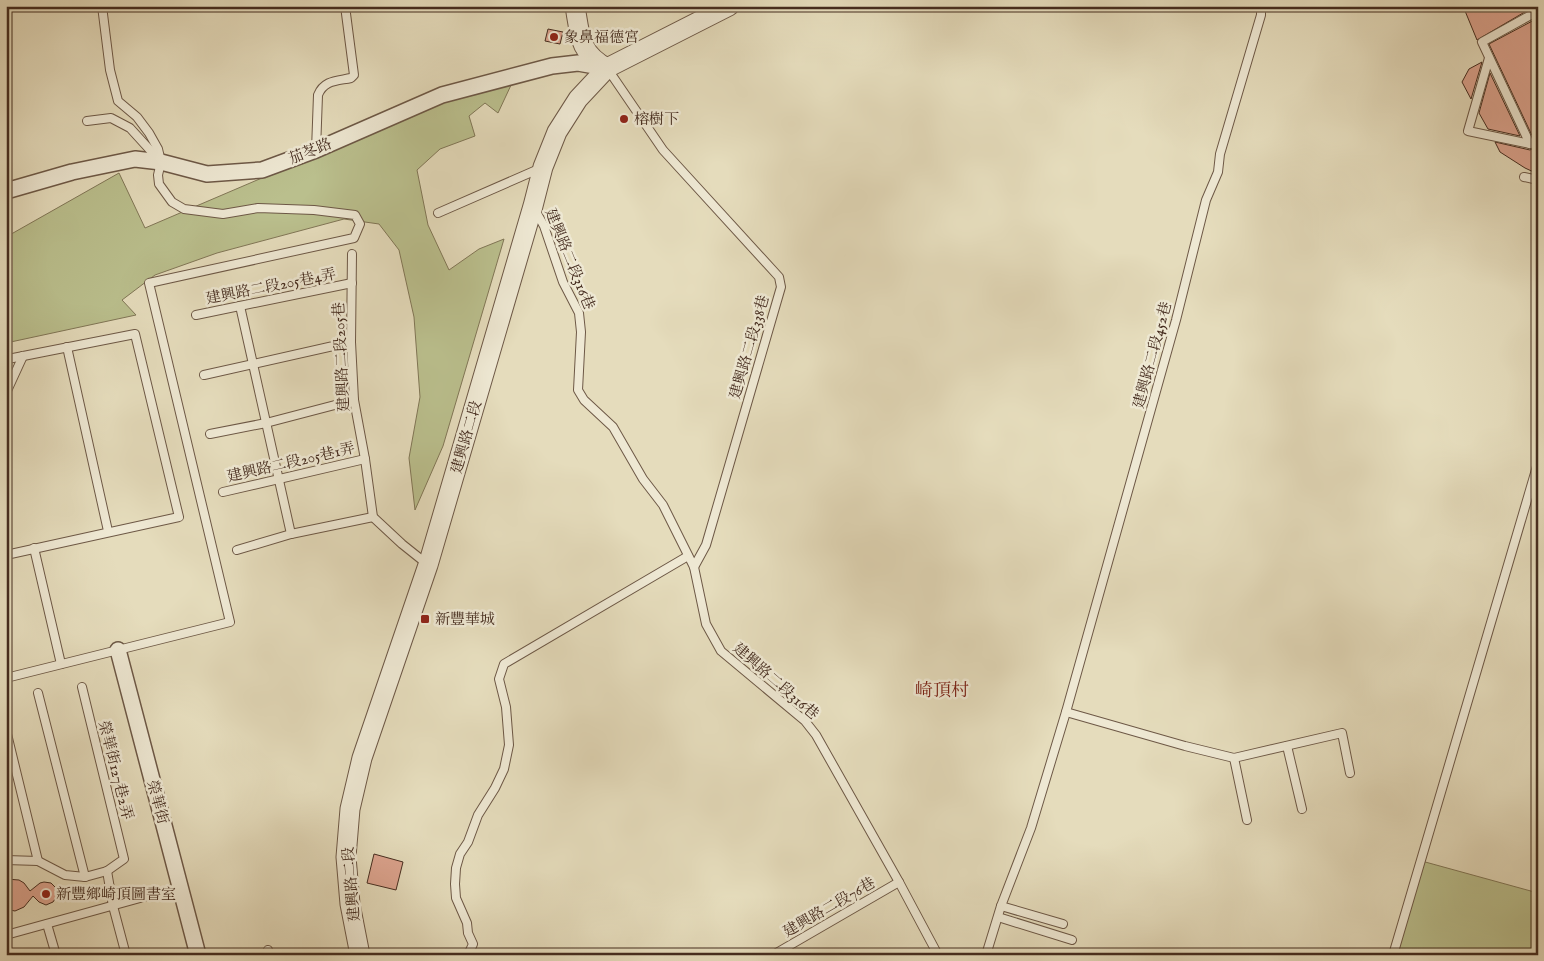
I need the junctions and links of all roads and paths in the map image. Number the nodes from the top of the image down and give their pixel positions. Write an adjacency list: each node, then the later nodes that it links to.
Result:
1 (102, 6): 11 (lane)
2 (345, 6): 10 (lane)
3 (575, 6): 8 (street)
4 (729, 6): 8 (street, 建興路二段)
5 (1261, 6): 50 (lane, 建興路二段452巷)
6 (1538, 11): 7 (lane)
7 (1489, 58): 7 (lane)
8 (607, 68): 10 (street, 茄苳路); 12 (street, 建興路二段); 44 (lane, 建興路二段338巷)
9 (87, 121): 11 (lane)
10 (316, 150): 11 (street, 茄苳路)
11 (161, 162): 15 (street, 茄苳路); 45 (lane)
12 (543, 167): 16 (street, 建興路二段); 17 (lane)
13 (1524, 177): 14 (lane)
14 (1538, 180)
15 (6, 191)
16 (533, 206): 42 (lane, 建興路二段316巷); 43 (street, 建興路二段)
17 (438, 213)
18 (352, 254): 19 (lane, 建興路二段205巷)
19 (352, 283): 20 (lane, 建興路二段205巷4弄); 22 (lane, 建興路二段205巷)
20 (240, 306): 21 (lane, 建興路二段205巷4弄); 26 (lane)
21 (196, 315)
22 (351, 342): 26 (lane); 29 (lane, 建興路二段205巷)
23 (67, 347): 24 (lane); 37 (lane); 37 (lane)
24 (23, 356): 25 (lane); 28 (lane)
25 (6, 362)
26 (253, 364): 27 (lane); 30 (lane)
27 (204, 375)
28 (6, 393)
29 (354, 400): 30 (lane); 32 (lane, 建興路二段205巷)
30 (266, 423): 31 (lane); 34 (lane)
31 (210, 434)
32 (365, 459): 34 (lane, 建興路二段205巷1弄); 36 (lane, 建興路二段205巷)
33 (1538, 463): 78 (lane)
34 (279, 480): 35 (lane, 建興路二段205巷1弄); 38 (lane)
35 (223, 492)
36 (373, 517): 38 (lane); 43 (lane)
37 (108, 531): 39 (lane)
38 (291, 534): 40 (lane)
39 (34, 548): 41 (lane); 46 (lane)
40 (237, 550)
41 (6, 555)
42 (688, 556): 44 (lane, 建興路二段316巷); 74 (lane)
43 (428, 565): 73 (street, 建興路二段)
44 (694, 567): 61 (lane, 建興路二段316巷)
45 (118, 650): 46 (lane); 62 (street, 榮華街)
46 (61, 664): 47 (lane)
47 (6, 678)
48 (82, 687): 59 (lane, 榮華街127巷2弄)
49 (38, 693): 60 (lane)
50 (1066, 712): 53 (lane); 64 (lane, 建興路二段452巷)
51 (6, 730): 58 (lane)
52 (1287, 746): 53 (lane); 54 (lane); 55 (lane)
53 (1234, 758): 56 (lane)
54 (1350, 773)
55 (1302, 809)
56 (1247, 820)
57 (6, 860): 58 (lane)
58 (38, 861): 60 (lane)
59 (107, 871): 60 (lane); 63 (lane)
60 (85, 877)
61 (899, 882): 75 (lane, 建興路二段76巷); 76 (lane, 建興路二段316巷)
62 (180, 887): 63 (lane); 72 (street, 榮華街)
63 (113, 906): 66 (lane); 71 (lane)
64 (1001, 906): 65 (lane, 建興路二段452巷); 67 (lane)
65 (998, 917): 69 (lane); 77 (lane, 建興路二段452巷)
66 (47, 924): 68 (lane); 70 (lane)
67 (1063, 924)
68 (6, 935)
69 (1072, 940)
70 (56, 955)
71 (126, 955)
72 (198, 955)
73 (360, 955)
74 (468, 955)
75 (773, 955)
76 (938, 955)
77 (986, 955)
78 (1393, 955)

